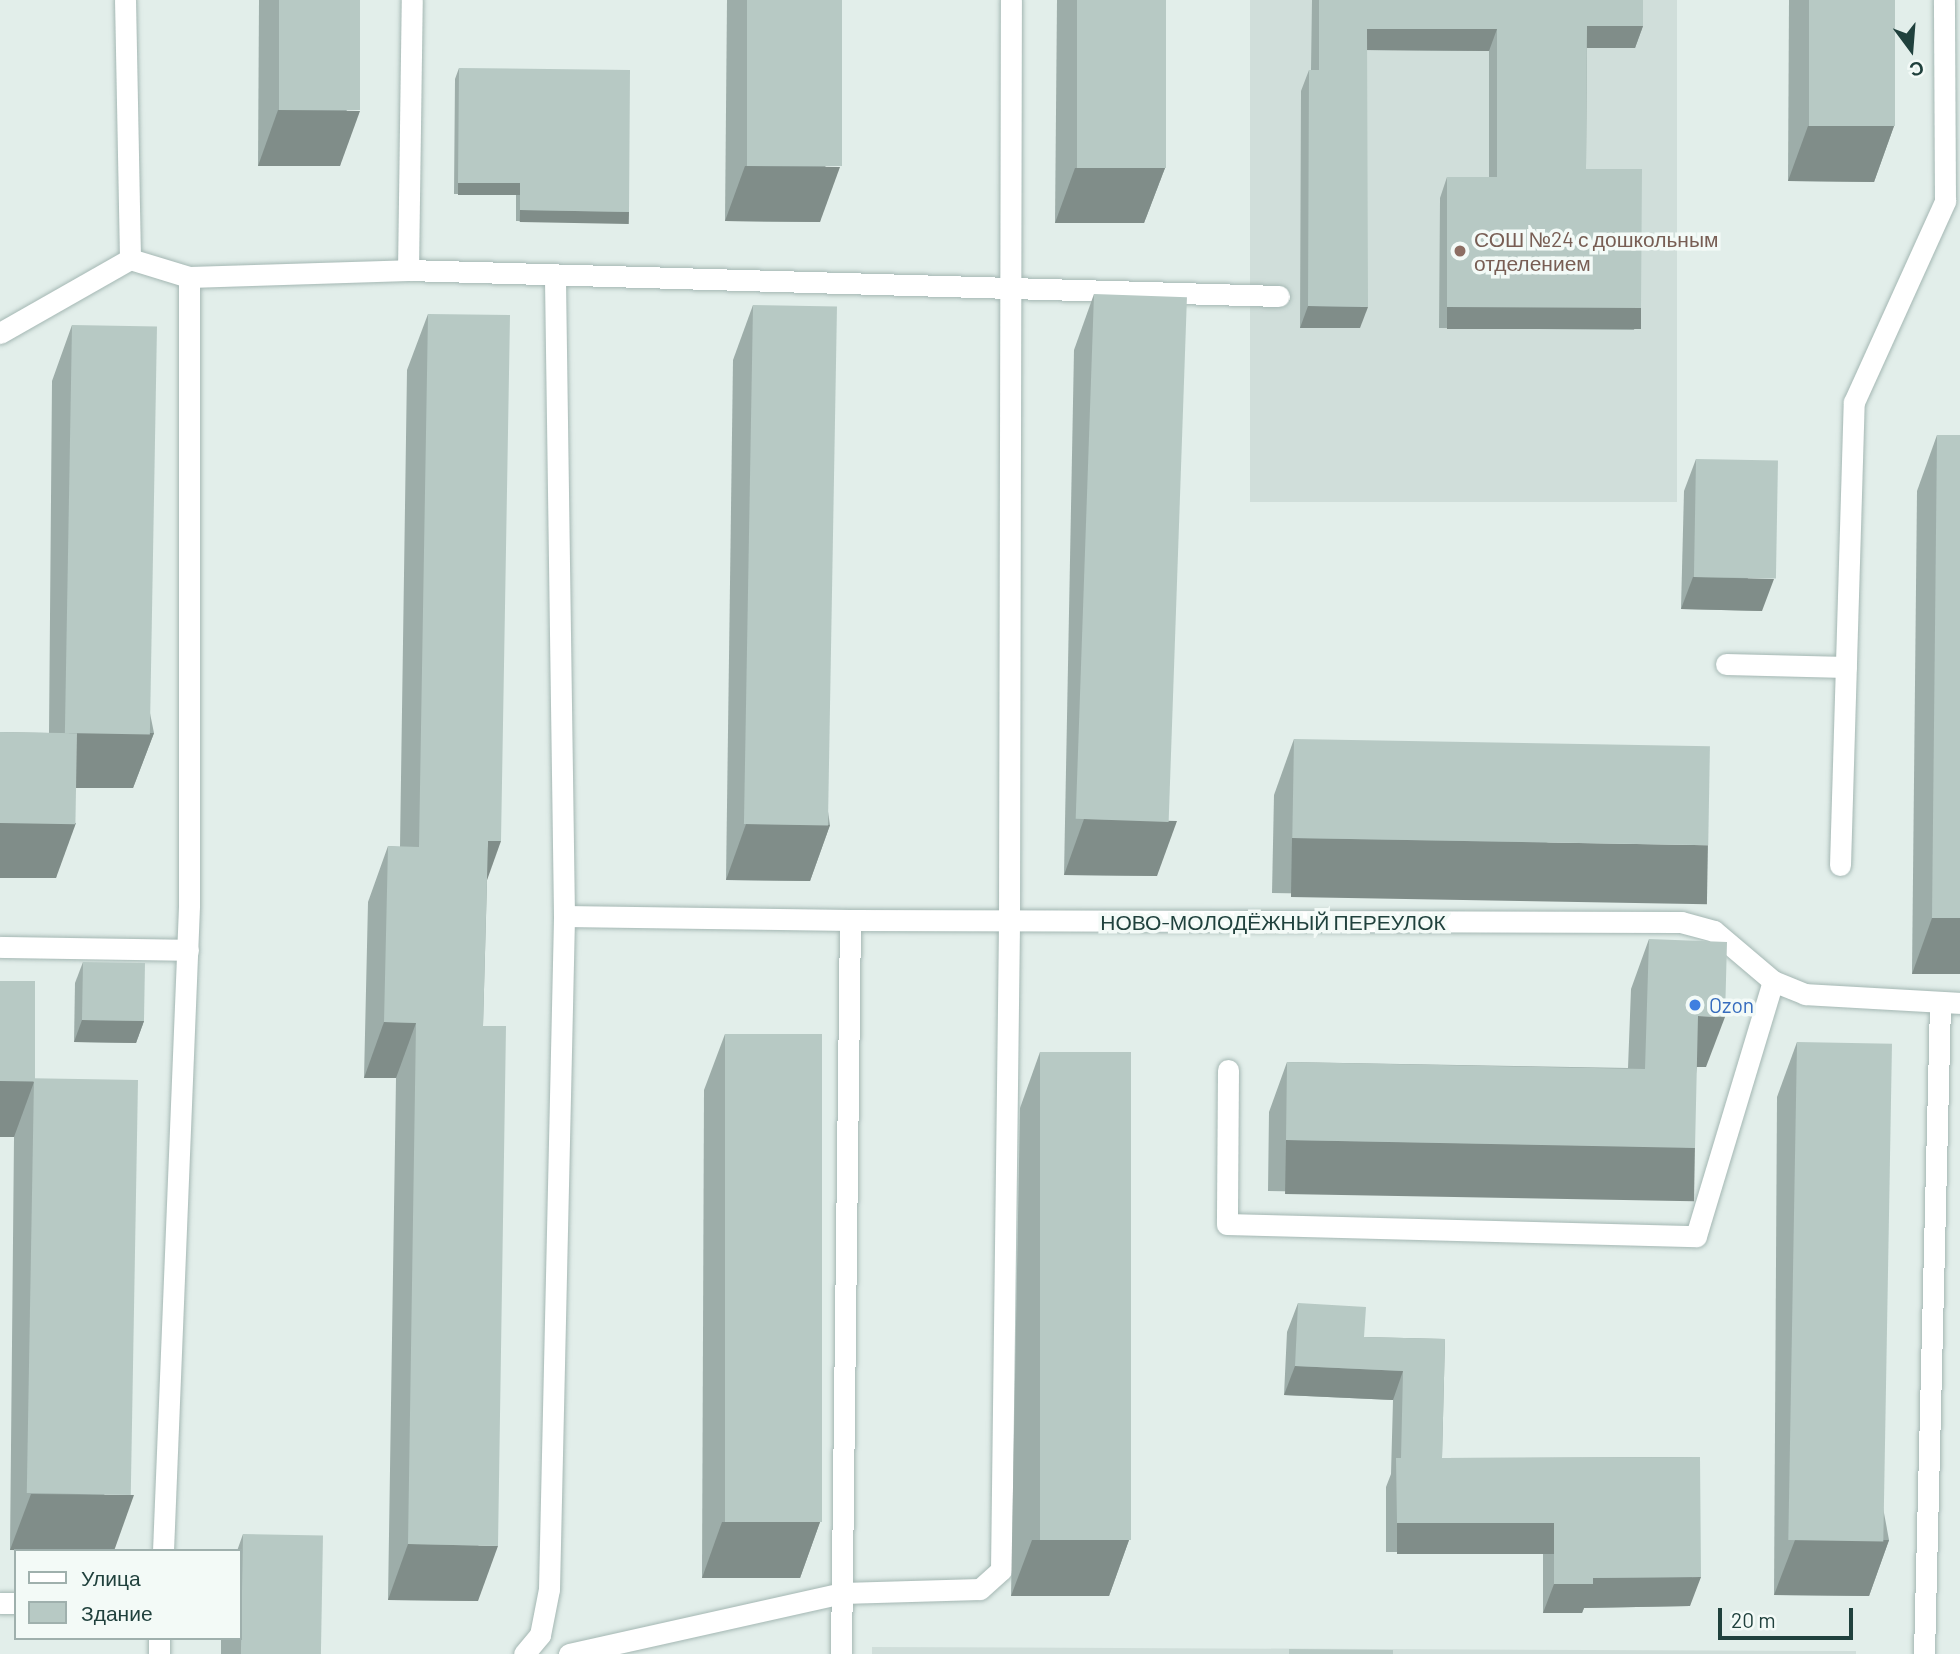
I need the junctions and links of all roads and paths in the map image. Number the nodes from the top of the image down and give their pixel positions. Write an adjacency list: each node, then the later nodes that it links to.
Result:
1 (125, 0): 5 (street)
2 (412, 0): 6 (street)
3 (1011, 0): 9 (street)
4 (1944, 0): 13 (street)
5 (130, 260): 8 (street); 11 (street)
6 (408, 270): 7 (street); 8 (street)
7 (555, 276): 9 (street); 15 (street)
8 (189, 277): 19 (street)
9 (1011, 289): 10 (street); 17 (street)
10 (1279, 296)
11 (0, 333)
12 (1726, 664): 13 (street)
13 (1846, 667): 14 (street)
14 (1840, 864)
15 (564, 916): 16 (street, НОВО-МОЛОДЁЖНЫЙ ПЕРЕУЛОК); 25 (street)
16 (850, 920): 17 (street, НОВО-МОЛОДЁЖНЫЙ ПЕРЕУЛОК); 24 (street)
17 (1009, 921): 20 (street, НОВО-МОЛОДЁЖНЫЙ ПЕРЕУЛОК); 24 (street)
18 (0, 947): 19 (street)
19 (188, 950): 23 (street)
20 (1773, 981): 21 (street, НОВО-МОЛОДЁЖНЫЙ ПЕРЕУЛОК); 22 (street)
21 (1950, 1002): 28 (street)
22 (1228, 1070)
23 (163, 1549)
24 (842, 1593): 26 (street); 27 (street)
25 (524, 1654)
26 (569, 1654)
27 (841, 1654)
28 (1924, 1654)

